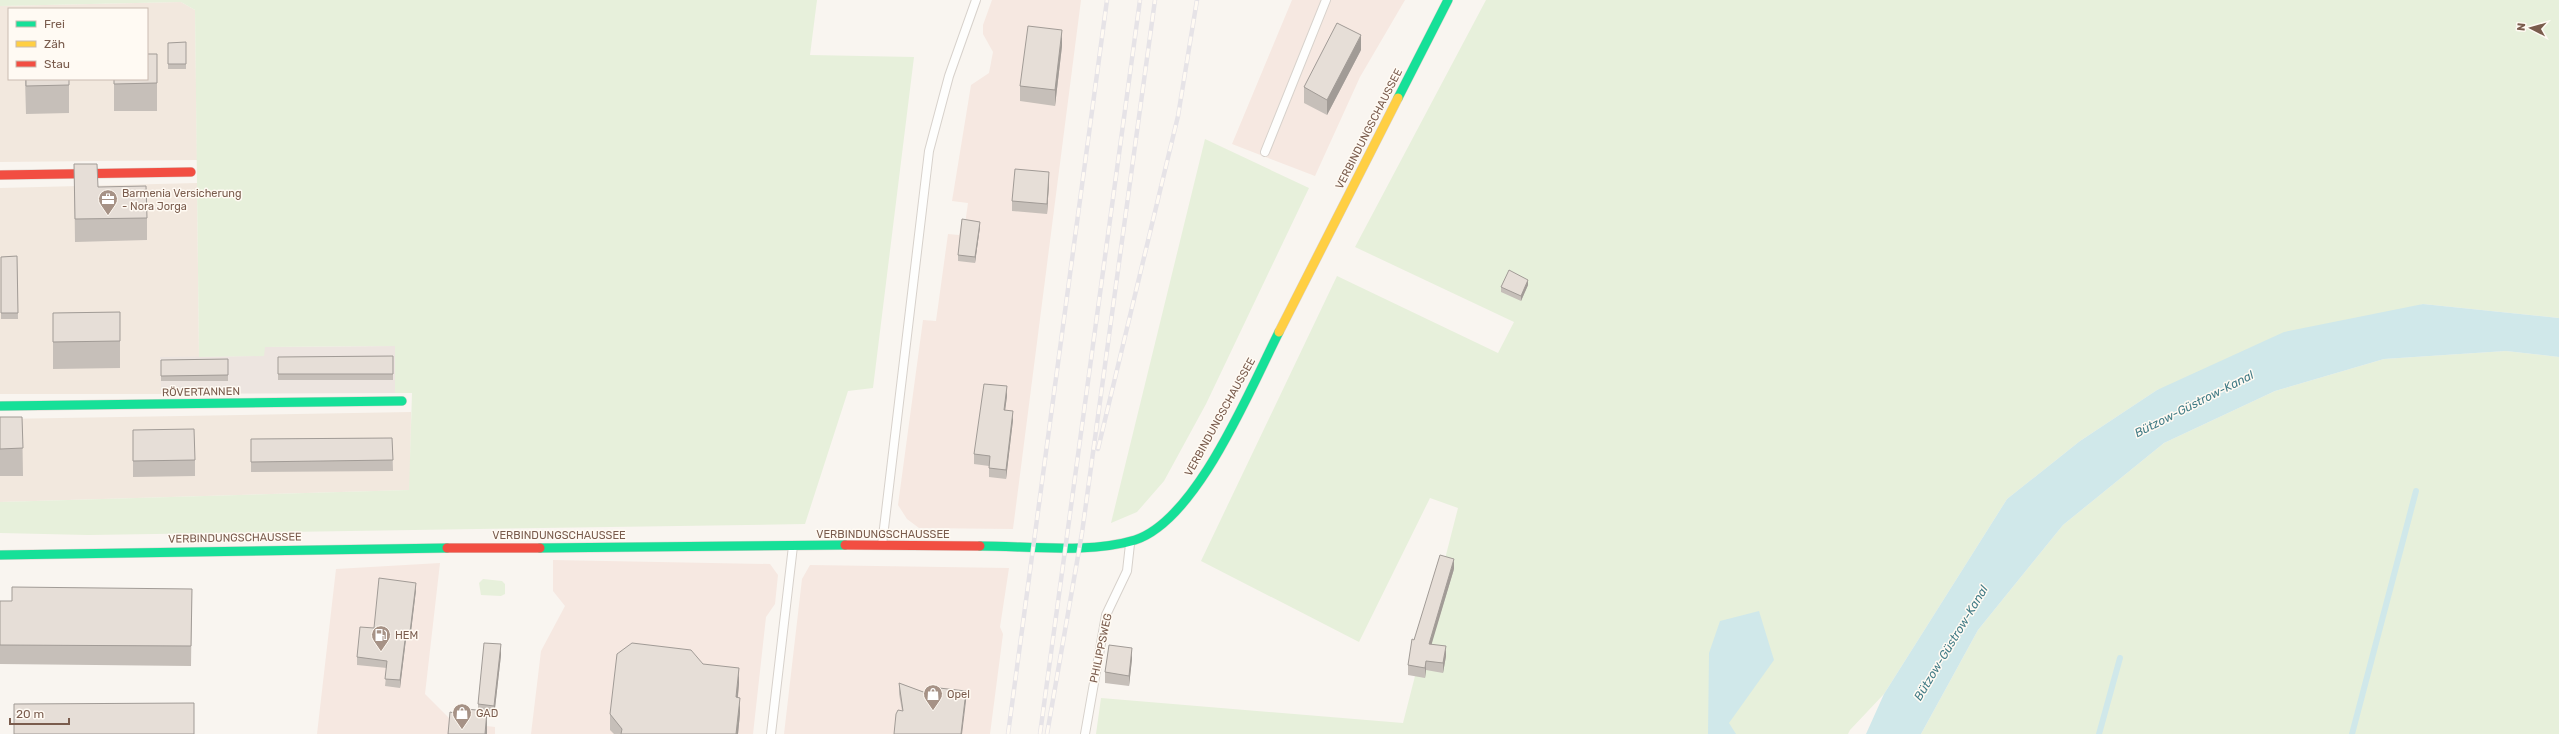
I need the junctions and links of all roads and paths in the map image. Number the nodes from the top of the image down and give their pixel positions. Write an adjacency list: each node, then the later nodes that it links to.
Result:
1 (976, 0): 10 (lane)
2 (1326, 0): 4 (lane)
3 (1448, 0): 9 (main road, VERBINDUNGSCHAUSSEE)
4 (1265, 152)
5 (191, 172): 6 (main road)
6 (0, 175)
7 (402, 401): 8 (main road, RÖVERTANNEN)
8 (0, 406)
9 (1130, 541): 10 (main road, VERBINDUNGSCHAUSSEE); 14 (lane, PHILIPPSWEG)
10 (882, 545): 11 (main road, VERBINDUNGSCHAUSSEE)
11 (793, 546): 12 (main road, VERBINDUNGSCHAUSSEE); 13 (lane)
12 (0, 555)
13 (771, 734)
14 (1085, 734)

